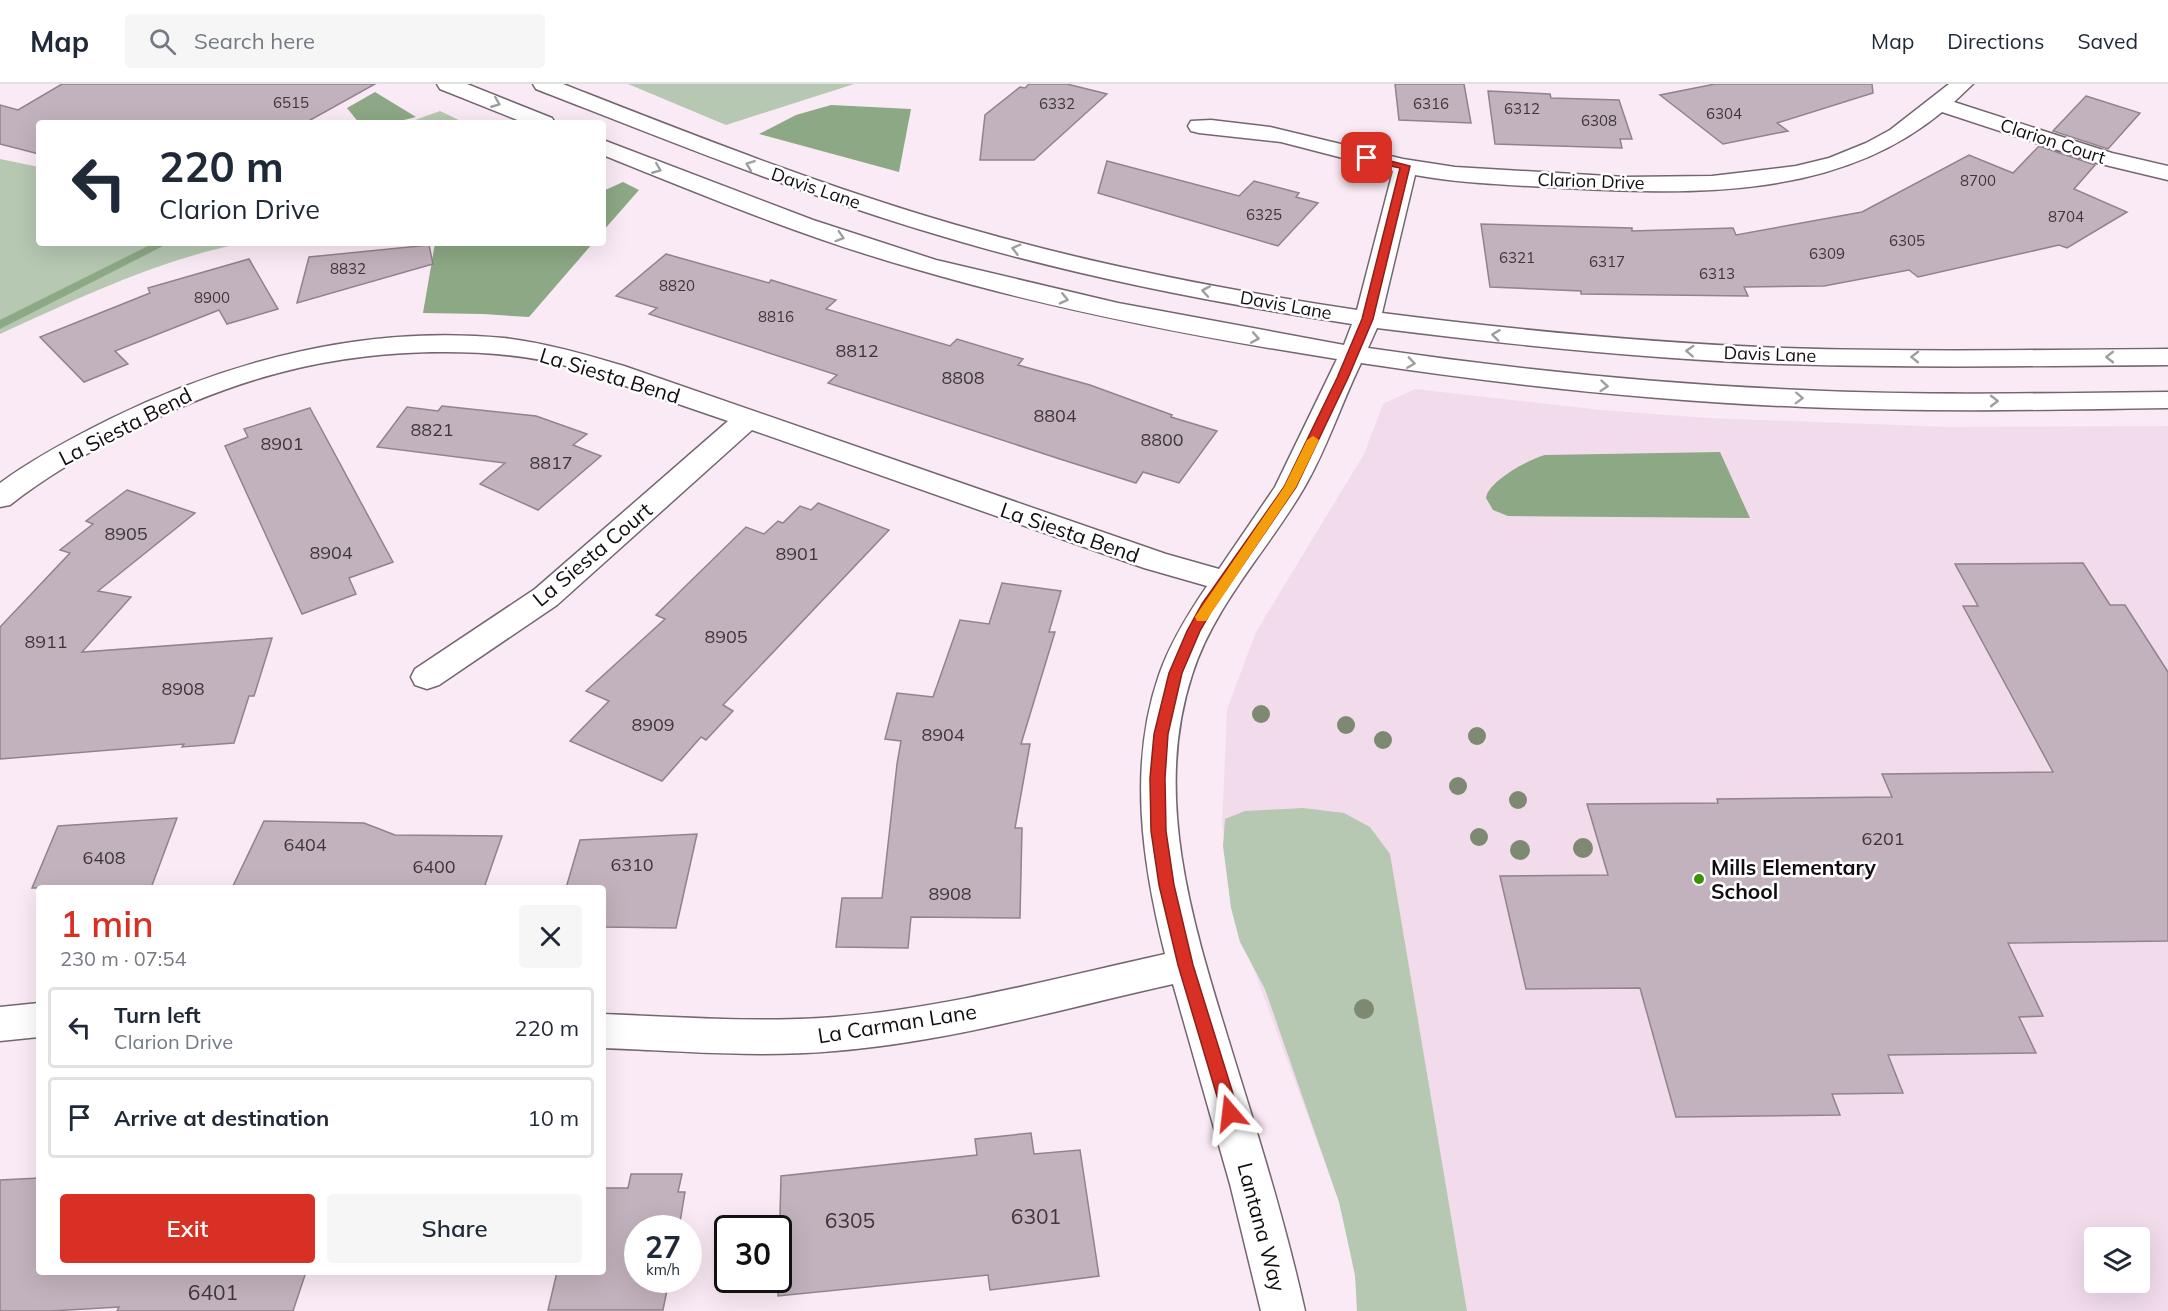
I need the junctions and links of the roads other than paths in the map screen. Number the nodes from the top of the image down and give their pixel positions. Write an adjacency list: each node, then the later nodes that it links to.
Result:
1 (448, 84): 5 (street, one-way to 5)
2 (544, 84): 10 (street, Davis Lane, one-way to 2)
3 (1962, 84): 4 (street, Clarion Drive)
4 (1939, 104): 8 (street, Clarion Drive); 9 (street, Clarion Court)
5 (537, 120)
6 (1199, 126): 8 (street, Clarion Drive)
7 (606, 148): 11 (street, Davis Lane, one-way to 11)
8 (1406, 166): 10 (street, Lantana Way)
9 (2168, 173)
10 (1367, 319): 11 (street, Lantana Way); 12 (street, Davis Lane, one-way to 10)
11 (1353, 355): 13 (street, Davis Lane, one-way to 13); 16 (street, Lantana Way)
12 (2168, 357)
13 (2168, 400)
14 (748, 419): 15 (street, La Siesta Bend); 16 (street, La Siesta Bend); 17 (street, La Siesta Court)
15 (0, 498)
16 (1225, 581): 18 (street, Lantana Way)
17 (427, 677)
18 (1186, 965): 21 (street, La Carman Lane); 22 (street, Lantana Way)
19 (36, 1020): 20 (street)
20 (0, 1024)
21 (606, 1031)
22 (1283, 1311)

